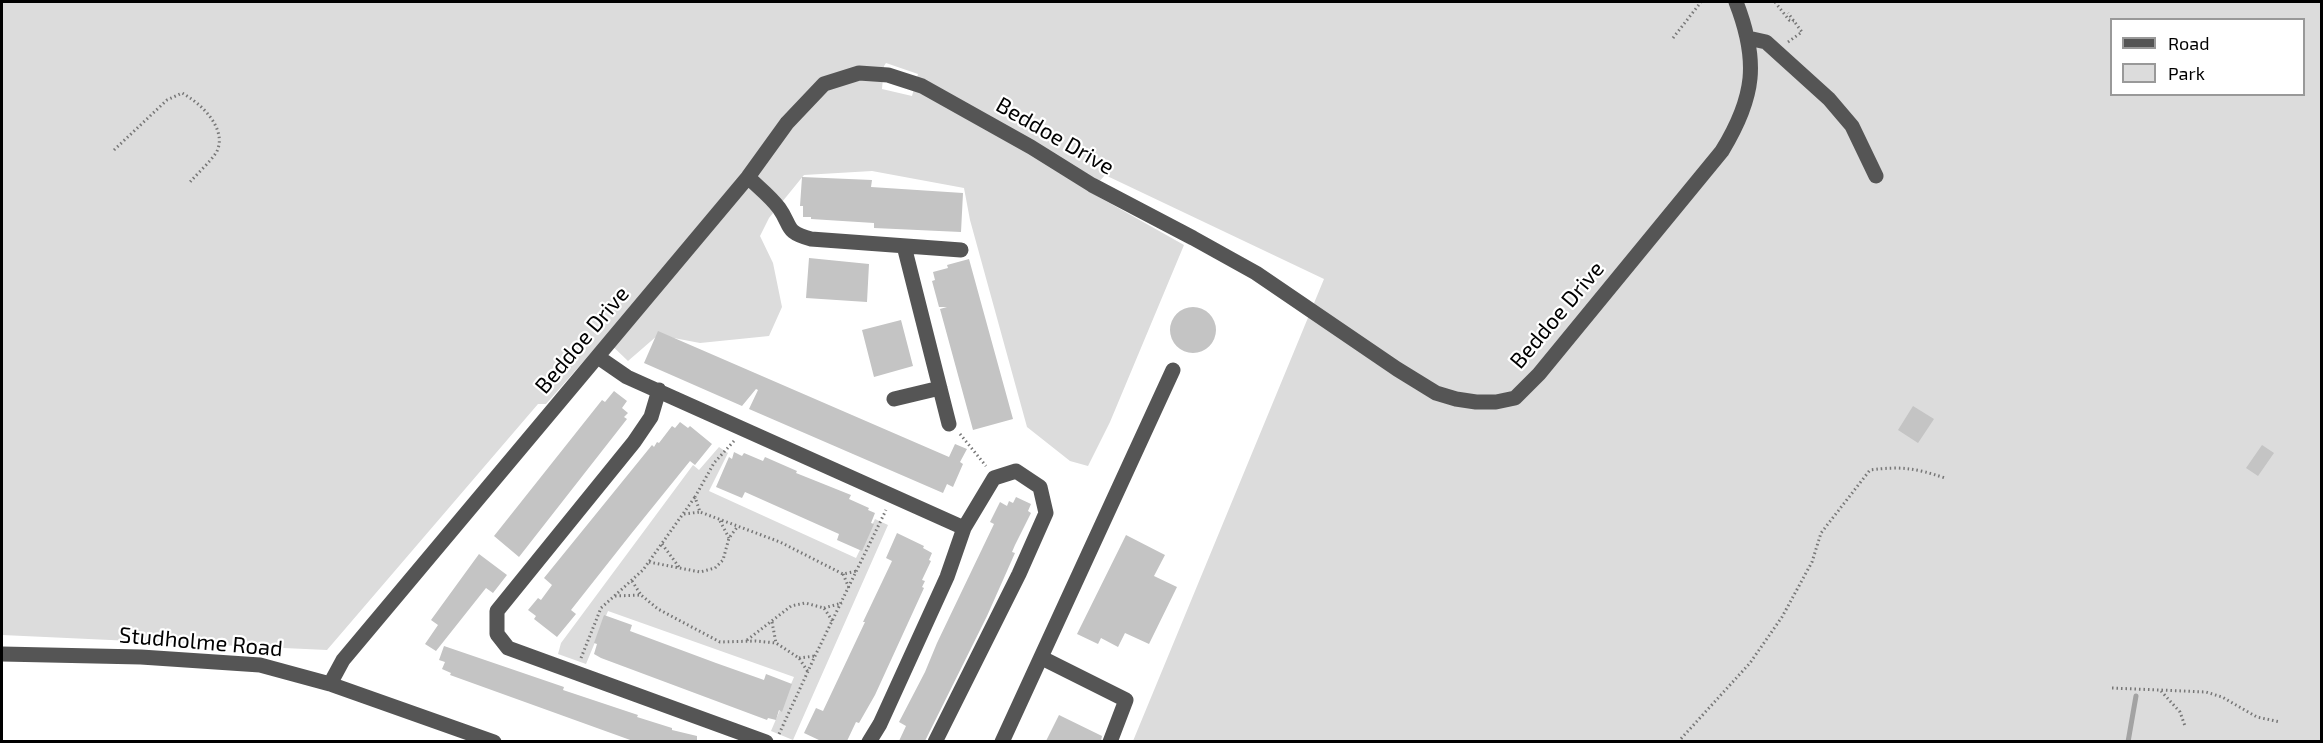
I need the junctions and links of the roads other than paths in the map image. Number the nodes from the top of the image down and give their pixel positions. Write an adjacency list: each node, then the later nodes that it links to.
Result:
1 (1737, 2): 2 (street, Beddoe Drive)
2 (1748, 38): 3 (street); 4 (street, Beddoe Drive)
3 (1876, 176)
4 (748, 177): 5 (street); 7 (street, Beddoe Drive)
5 (904, 246): 6 (street); 9 (street)
6 (962, 250)
7 (598, 357): 10 (street); 16 (street, Beddoe Drive)
8 (1173, 370): 15 (street)
9 (940, 388): 11 (street); 12 (street)
10 (659, 390): 13 (street); 18 (street)
11 (894, 399)
12 (949, 424)
13 (964, 528): 19 (street); 20 (street)
14 (2, 654): 16 (street, Studholme Road)
15 (1042, 658): 21 (street); 22 (street)
16 (330, 684): 17 (street, Studholme Road)
17 (494, 741)
18 (766, 741)
19 (869, 741)
20 (935, 741)
21 (1002, 741)
22 (1110, 741)

